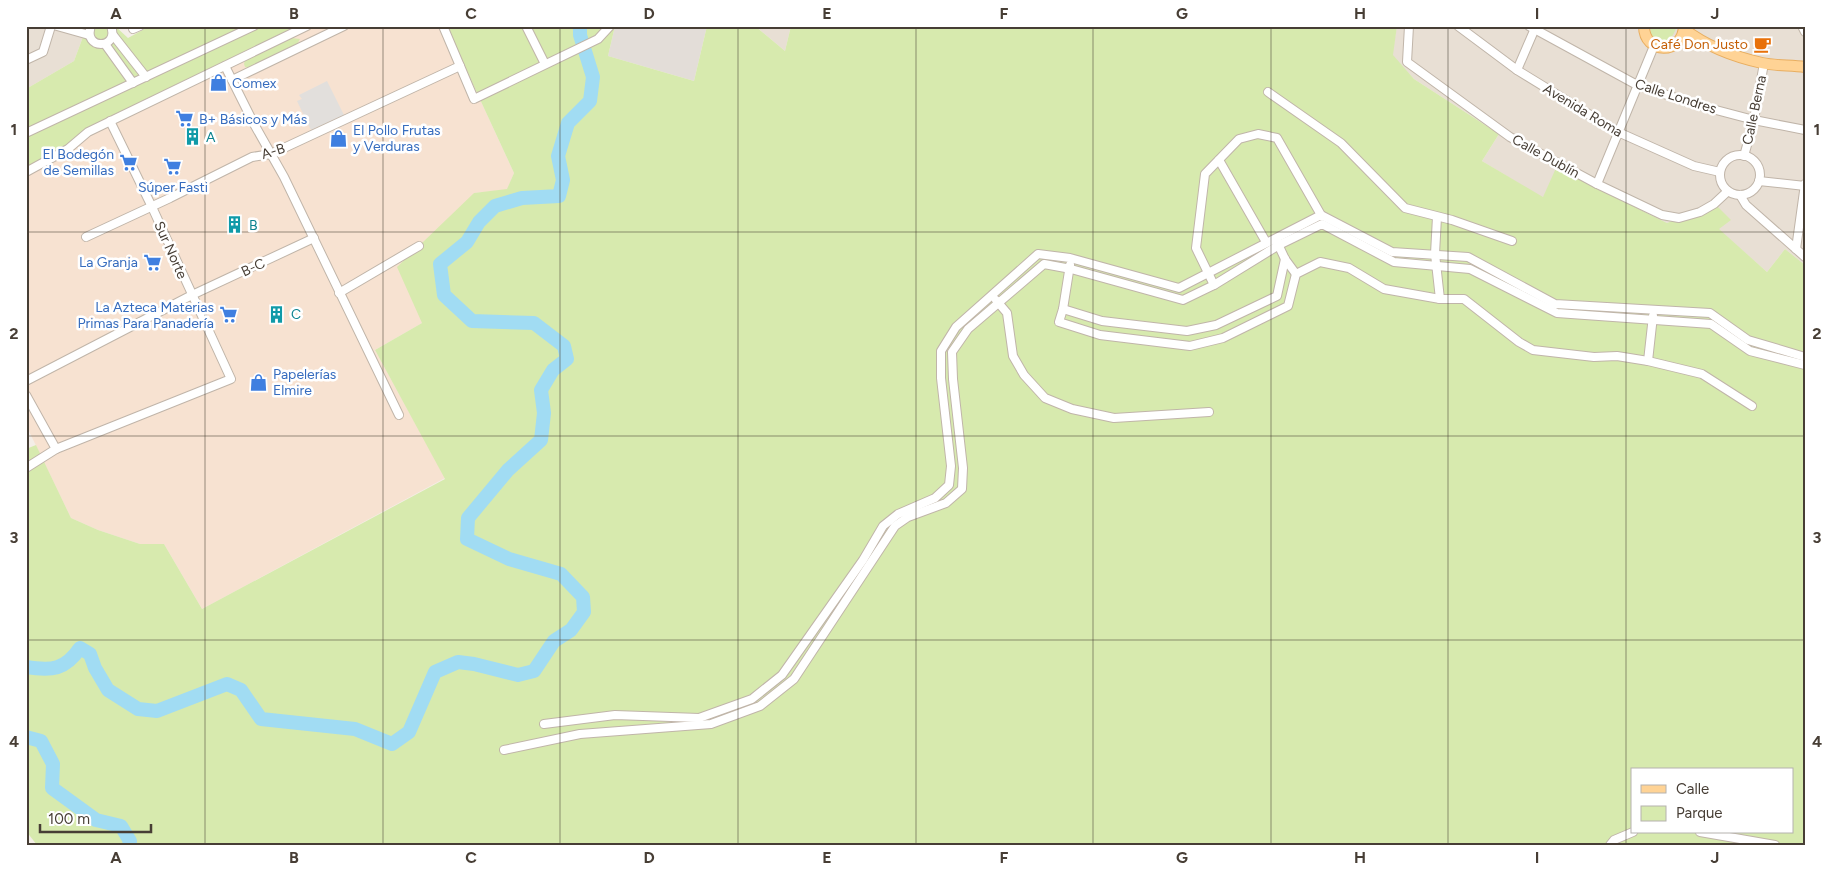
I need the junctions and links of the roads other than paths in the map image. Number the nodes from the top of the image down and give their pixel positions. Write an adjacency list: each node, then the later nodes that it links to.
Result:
1 (51, 26): 21 (street)
2 (57, 26): 15 (street)
3 (111, 26): 18 (street)
4 (254, 26): 28 (street)
5 (307, 26): 24 (street)
6 (344, 26): 29 (street)
7 (443, 26): 25 (street)
8 (526, 26): 23 (street)
9 (610, 26): 23 (street)
10 (1409, 26): 44 (street, Calle Dublín)
11 (1458, 26): 27 (street, Avenida Roma)
12 (1644, 26): 20 (main road)
13 (1802, 26): 17 (street)
14 (1533, 27): 27 (street); 31 (street, Calle Londres)
15 (90, 30): 19 (street)
16 (1683, 31): 20 (main road); 22 (main road)
17 (1805, 32)
18 (113, 35): 19 (street); 28 (street)
19 (104, 44): 30 (street)
20 (1654, 46): 31 (street)
21 (26, 60)
22 (1764, 63): 26 (main road); 33 (street, Calle Berna)
23 (545, 64): 25 (street)
24 (225, 66): 29 (street); 34 (street)
25 (460, 66): 38 (street, A-B)
26 (1805, 67)
27 (1517, 70): 37 (street, Avenida Roma)
28 (146, 77): 30 (street)
29 (232, 80): 38 (street)
30 (133, 83): 36 (street)
31 (1637, 85): 33 (street, Calle Londres); 37 (street)
32 (1268, 92): 50 (street)
33 (1754, 120): 35 (street, Calle Londres); 39 (street, Calle Berna)
34 (110, 121): 41 (street); 48 (street, Sur Norte)
35 (1805, 130)
36 (26, 132)
37 (1618, 132): 42 (street, Avenida Roma); 44 (street)
38 (272, 154): 48 (street, A-B); 52 (street)
39 (1744, 156): 42 (street); 43 (street)
40 (1219, 160): 49 (street); 55 (street); 64 (street)
41 (26, 172)
42 (1720, 172): 46 (street)
43 (1759, 181): 45 (street); 47 (street)
44 (1597, 184): 46 (street, Calle Dublín)
45 (1805, 185): 57 (street)
46 (1728, 191): 47 (street)
47 (1740, 195): 57 (street)
48 (152, 207): 51 (street, A-B); 68 (street, Sur Norte)
49 (1321, 214): 53 (street); 58 (street)
50 (1437, 217): 54 (street); 58 (street)
51 (86, 238)
52 (314, 238): 67 (street); 68 (street, B-C)
53 (1277, 241): 55 (street); 61 (street); 62 (street); 66 (street)
54 (1512, 241)
55 (1266, 242): 64 (street)
56 (419, 246): 67 (street)
57 (1796, 249): 59 (street)
58 (1435, 254): 62 (street); 73 (street)
59 (1805, 257)
60 (1070, 258): 63 (street); 64 (street); 69 (street)
61 (1285, 258): 65 (street); 72 (street)
62 (1436, 266): 70 (street); 74 (street)
63 (1070, 268): 66 (street); 71 (street); 72 (street)
64 (1207, 274): 66 (street)
65 (1296, 274): 70 (street); 72 (street)
66 (1214, 285)
67 (339, 293): 81 (street)
68 (192, 295): 77 (street, B-C); 82 (street, Sur Norte)
69 (991, 295): 71 (street); 84 (street)
70 (1440, 299): 75 (street)
71 (999, 303): 80 (street); 85 (street)
72 (1063, 310)
73 (1653, 310): 74 (street); 76 (street)
74 (1653, 320): 75 (street); 76 (street)
75 (1648, 361): 79 (street)
76 (1804, 361)
77 (26, 381)
78 (26, 395): 82 (street)
79 (1752, 406)
80 (1209, 412)
81 (399, 415)
82 (56, 449): 83 (street)
83 (26, 468)
84 (544, 724)
85 (504, 750)
86 (1631, 833): 88 (street)
87 (1712, 834): 89 (street)
88 (1610, 845)
89 (1775, 845)

